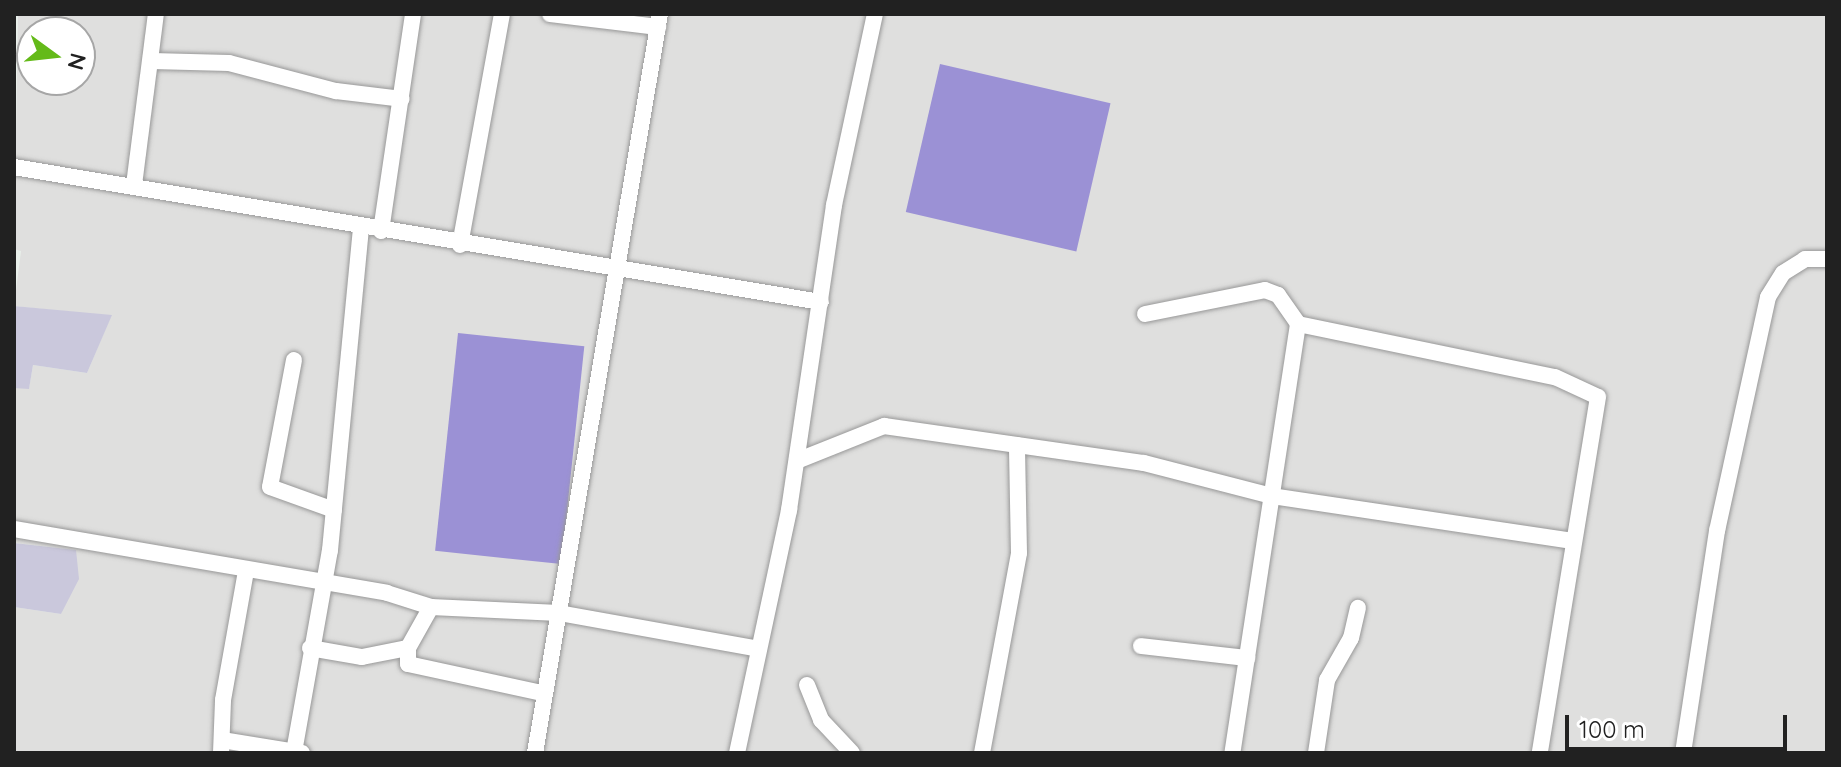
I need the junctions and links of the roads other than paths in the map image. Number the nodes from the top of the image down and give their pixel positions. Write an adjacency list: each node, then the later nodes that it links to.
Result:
1 (156, 14): 7 (street)
2 (413, 14): 8 (street)
3 (502, 14): 13 (street)
4 (550, 14): 6 (street)
5 (875, 14): 16 (street)
6 (659, 21): 15 (street)
7 (152, 61): 8 (street); 10 (street)
8 (402, 99): 12 (street)
9 (14, 167): 10 (street)
10 (134, 185): 11 (street)
11 (361, 226): 12 (street); 23 (street)
12 (381, 231): 13 (street)
13 (460, 245): 15 (street)
14 (1827, 259): 48 (street)
15 (621, 270): 16 (street); 30 (street)
16 (821, 302): 21 (street)
17 (1145, 314): 18 (street)
18 (1298, 324): 22 (street); 25 (street)
19 (294, 360): 23 (street)
20 (1017, 445): 21 (street); 22 (street); 44 (street)
21 (799, 460): 34 (street)
22 (1272, 496): 25 (street); 35 (street)
23 (334, 510): 27 (street)
24 (14, 529): 26 (street)
25 (1572, 541): 47 (street)
26 (246, 571): 27 (street); 38 (street)
27 (324, 584): 28 (street); 32 (street)
28 (431, 607): 30 (street); 33 (street)
29 (1358, 608): 46 (street)
30 (559, 613): 34 (street); 37 (street)
31 (1141, 646): 35 (street)
32 (310, 648): 33 (street); 39 (street)
33 (408, 648): 37 (street)
34 (759, 649): 42 (street)
35 (1247, 658): 45 (street)
36 (807, 685): 43 (street)
37 (542, 693): 41 (street)
38 (221, 746): 39 (street)
39 (294, 752): 40 (street)
40 (302, 753)
41 (535, 753)
42 (737, 753)
43 (852, 753)
44 (982, 753)
45 (1232, 753)
46 (1316, 753)
47 (1540, 753)
48 (1683, 753)

